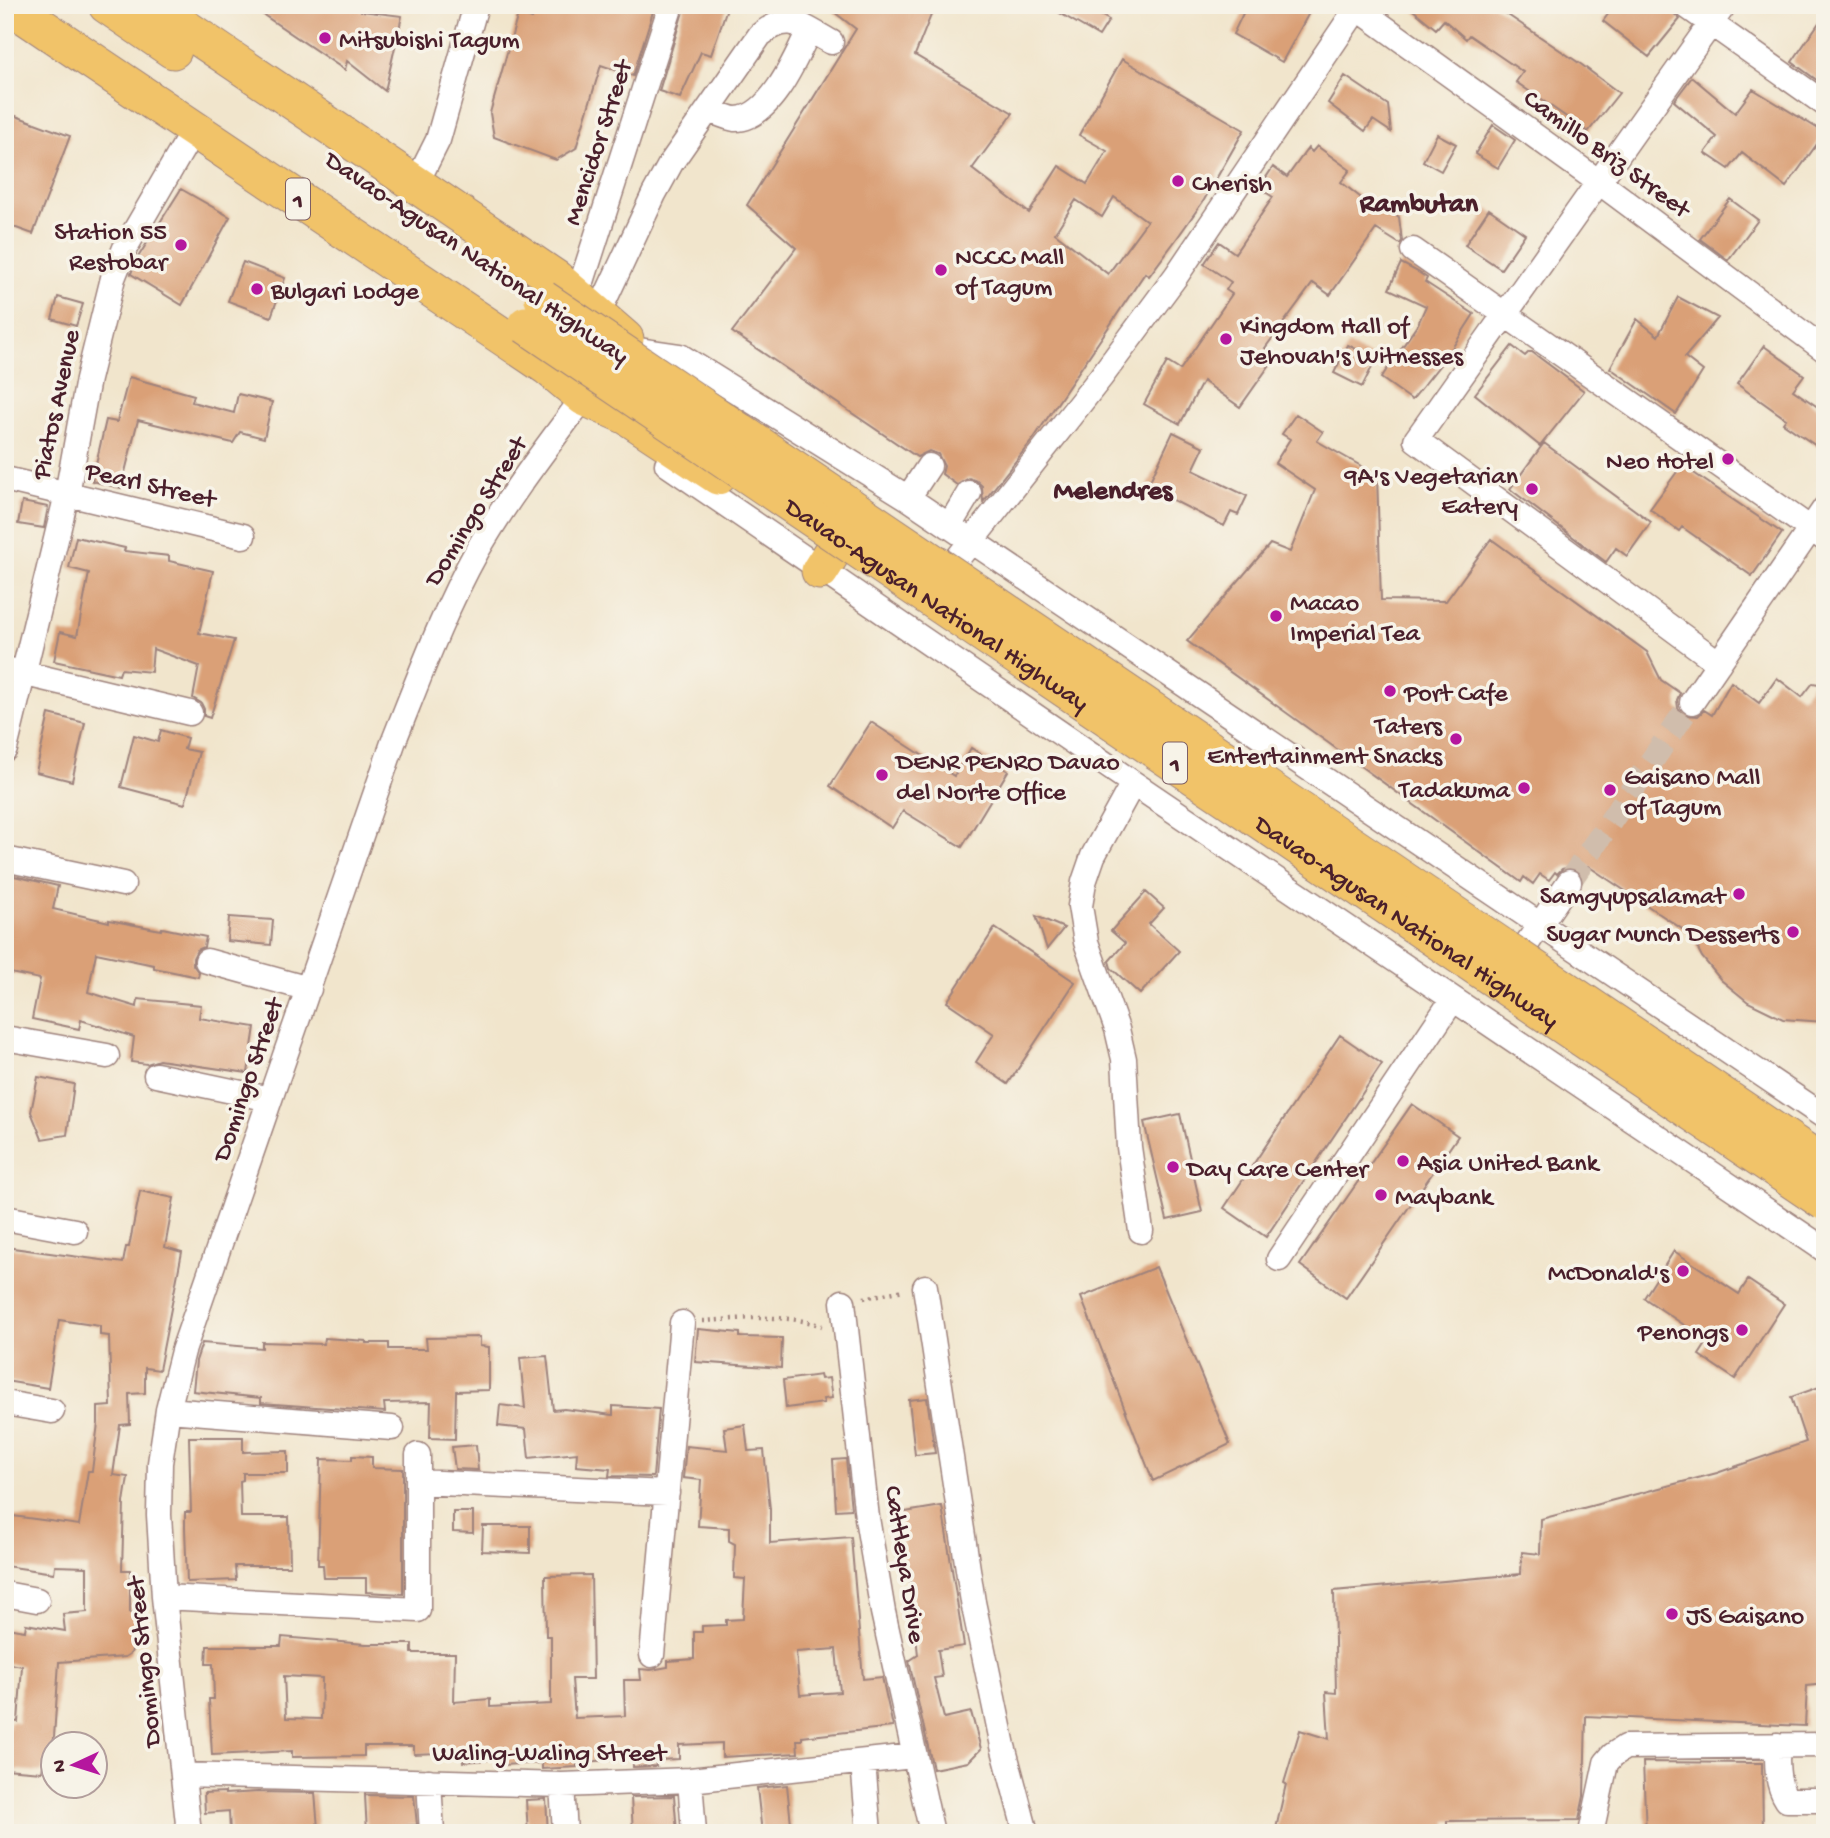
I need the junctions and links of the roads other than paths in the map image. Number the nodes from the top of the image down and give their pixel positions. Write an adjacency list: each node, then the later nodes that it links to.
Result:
1 (9, 5): 15 (highway, Davao-Agusan National Highway / 1)
2 (52, 5): 19 (highway, Davao-Agusan National Highway / 1)
3 (107, 5): 19 (highway, Davao-Agusan National Highway / 1)
4 (151, 5): 12 (highway, Davao-Agusan National Highway / 1)
5 (178, 5): 12 (street)
6 (476, 5): 16 (street)
7 (671, 5): 19 (street, Mencidor Street)
8 (1685, 5): 10 (street)
9 (1355, 6): 17 (street, Camillo Briz Street); 33 (street)
10 (1717, 14): 13 (street); 17 (street)
11 (5, 22): 15 (street)
12 (242, 57): 16 (street); 19 (highway, Davao-Agusan National Highway / 1)
13 (1825, 104)
14 (709, 110): 14 (street); 19 (street)
15 (189, 136): 23 (highway, Davao-Agusan National Highway / 1); 27 (street, Piatos Avenue)
16 (423, 170): 19 (street)
17 (1599, 182): 20 (street); 22 (street, Camillo Briz Street)
18 (1413, 250): 20 (street)
19 (567, 306): 21 (highway, Davao-Agusan National Highway / 1); 23 (highway); 56 (highway, Davao-Agusan National Highway / 1, bridge); 57 (highway, Davao-Agusan National Highway / 1, bridge)
20 (1506, 314): 31 (street); 35 (street)
21 (639, 350): 23 (highway); 28 (street); 33 (highway, Davao-Agusan National Highway / 1)
22 (1825, 350)
23 (583, 397): 34 (highway, Davao-Agusan National Highway / 1); 49 (street, Domingo Street)
24 (929, 466): 28 (street)
25 (5, 479): 27 (street, Pearl Street)
26 (969, 493): 30 (street)
27 (67, 494): 32 (street, Pearl Street); 36 (street, Piatos Avenue)
28 (908, 498): 30 (street)
29 (1825, 508): 31 (street)
30 (949, 526): 33 (street)
31 (1818, 534): 35 (street)
32 (243, 536)
33 (962, 552): 40 (highway, Davao-Agusan National Highway / 1); 47 (street)
34 (826, 561): 41 (street); 43 (highway, Davao-Agusan National Highway / 1)
35 (1719, 663): 37 (street)
36 (15, 671): 38 (street); 39 (street, Piatos Avenue)
37 (1692, 702)
38 (190, 713)
39 (5, 748)
40 (1238, 755): 42 (highway, Davao-Agusan National Highway / 1); 43 (highway)
41 (1133, 783): 50 (street); 60 (street)
42 (1293, 792): 43 (highway, Davao-Agusan National Highway / 1); 47 (highway, Davao-Agusan National Highway / 1)
43 (1208, 800)
44 (5, 859): 46 (street)
45 (1569, 882): 47 (street)
46 (123, 884)
47 (1532, 937): 55 (street)
48 (207, 961): 49 (street)
49 (309, 989): 54 (street, Domingo Street)
50 (1453, 999): 61 (street); 62 (street)
51 (5, 1038): 52 (street)
52 (107, 1056)
53 (156, 1075): 54 (street)
54 (270, 1099): 67 (street, Domingo Street)
55 (1825, 1117)
56 (1825, 1165)
57 (1825, 1202)
58 (5, 1218): 59 (street)
59 (75, 1231)
60 (1141, 1231)
61 (1825, 1250)
62 (1279, 1259)
63 (925, 1287): 92 (street)
64 (843, 1301): 79 (street, Cattleya Drive)
65 (682, 1323): 72 (street)
66 (5, 1403): 68 (street)
67 (168, 1410): 69 (street); 74 (street, Domingo Street)
68 (52, 1411)
69 (392, 1428)
70 (418, 1455): 71 (street)
71 (418, 1482): 72 (street); 74 (street)
72 (667, 1493): 76 (street)
73 (5, 1594): 75 (street)
74 (164, 1597): 81 (street, Domingo Street)
75 (37, 1600)
76 (652, 1655)
77 (1777, 1745): 78 (street); 85 (street); 93 (street)
78 (1825, 1745)
79 (913, 1756): 80 (street, Waling-Waling Street); 91 (street, Cattleya Drive)
80 (863, 1762): 82 (street, Waling-Waling Street); 90 (street)
81 (183, 1775): 83 (street, Waling-Waling Street); 86 (street, Domingo Street)
82 (690, 1780): 84 (street, Waling-Waling Street); 89 (street)
83 (429, 1781): 84 (street, Waling-Waling Street); 87 (street)
84 (562, 1785): 88 (street)
85 (1825, 1800)
86 (189, 1833)
87 (432, 1833)
88 (565, 1833)
89 (694, 1833)
90 (869, 1833)
91 (932, 1833)
92 (1026, 1833)
93 (1591, 1833)

